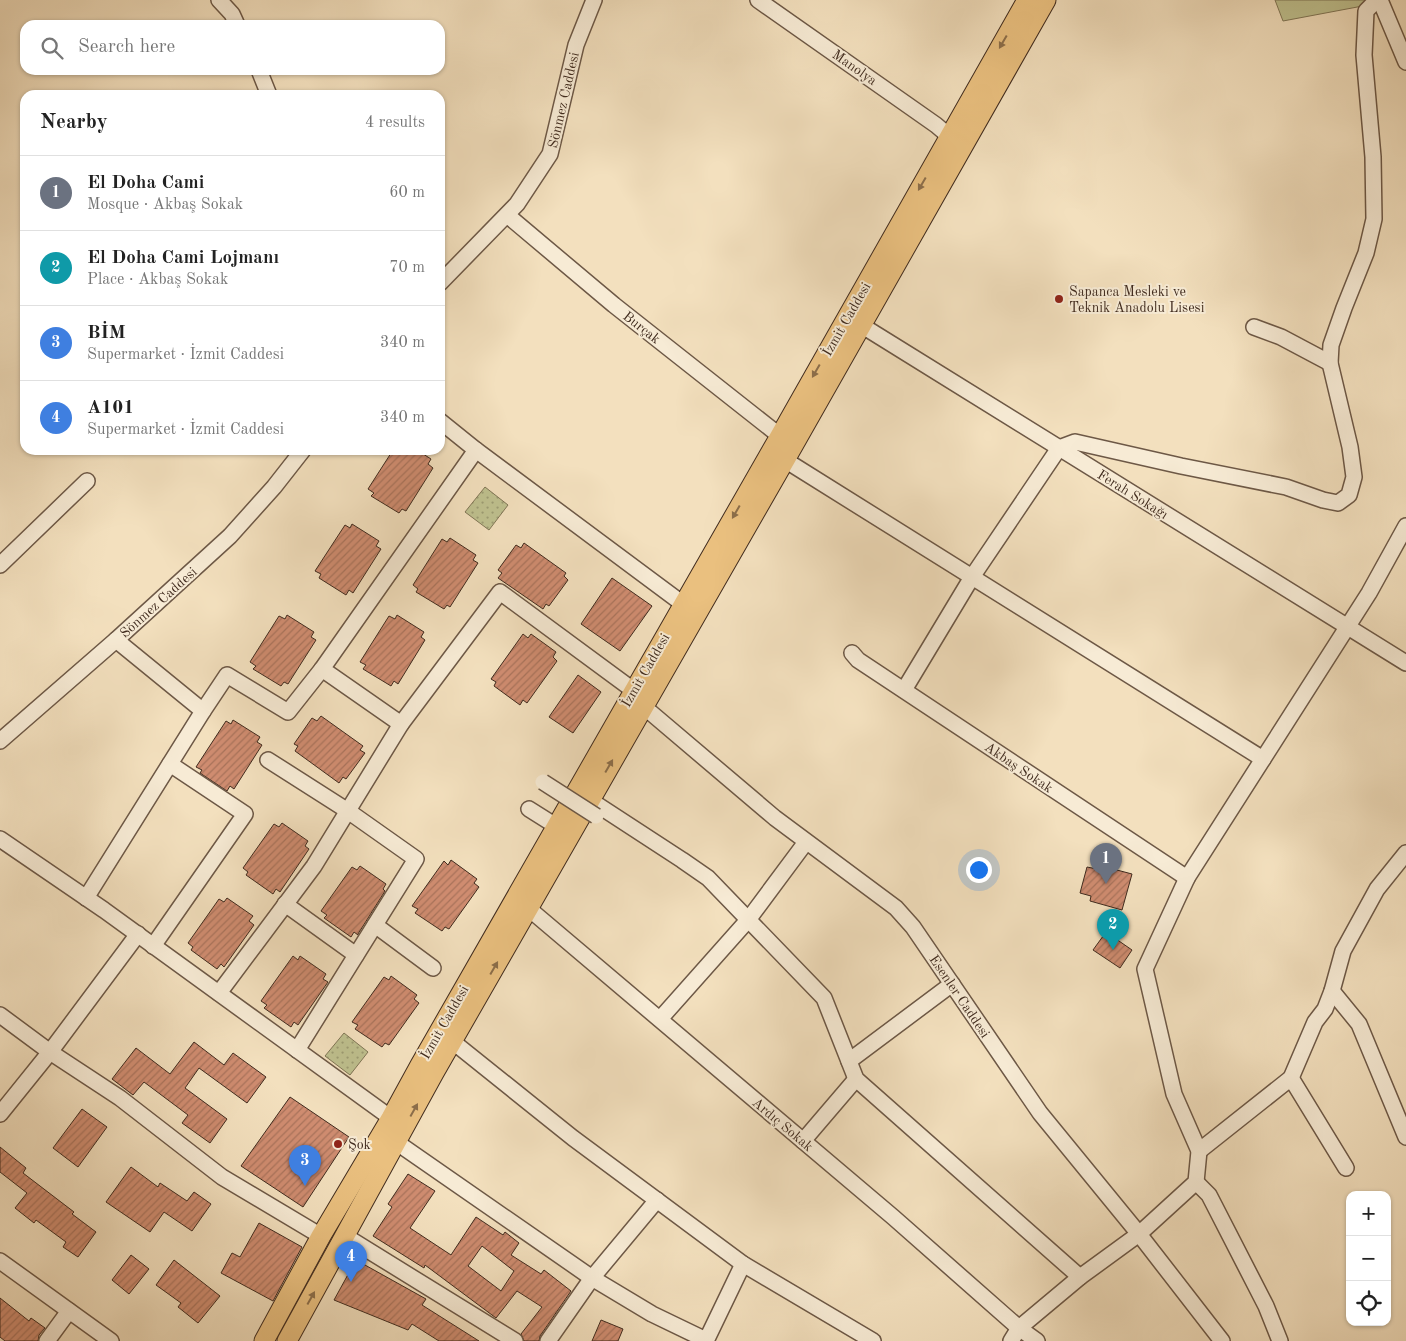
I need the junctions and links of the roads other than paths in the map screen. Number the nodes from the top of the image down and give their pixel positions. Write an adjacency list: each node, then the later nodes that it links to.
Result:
1 (219, 0): 7 (street)
2 (594, 0): 12 (street, Sönmez Caddesi)
3 (758, 0): 11 (street, Manolya)
4 (1026, 0): 11 (main road, İzmit Caddesi, one-way to 11)
5 (1046, 0): 14 (main road, İzmit Caddesi)
6 (1379, 0): 8 (street); 16 (street)
7 (235, 20)
8 (1406, 62)
9 (261, 75): 10 (street)
10 (267, 90)
11 (949, 136): 18 (main road, İzmit Caddesi, one-way to 18)
12 (507, 215): 13 (street, Sönmez Caddesi); 18 (street, Burçak)
13 (445, 278)
14 (861, 325): 19 (street, Ferah Sokağı); 22 (main road, İzmit Caddesi)
15 (1254, 327): 16 (street)
16 (1330, 362): 19 (street)
17 (445, 425): 20 (street)
18 (780, 436): 27 (main road, İzmit Caddesi, one-way to 27)
19 (1059, 448): 26 (street); 28 (street, Ferah Sokağı)
20 (476, 450): 27 (street); 32 (street)
21 (299, 455): 29 (street, Sönmez Caddesi)
22 (785, 460): 26 (street); 34 (main road, İzmit Caddesi)
23 (87, 481): 25 (street)
24 (1406, 526): 28 (street)
25 (0, 565)
26 (972, 577): 33 (street); 38 (street)
27 (683, 604): 34 (main road, İzmit Caddesi)
28 (1347, 627): 31 (street, Ferah Sokağı); 38 (street)
29 (116, 640): 35 (street); 37 (street, Sönmez Caddesi)
30 (852, 653): 33 (street, Akbaş Sokak)
31 (1406, 663)
32 (322, 669): 35 (street); 36 (street)
33 (904, 690): 49 (street, Akbaş Sokak)
34 (638, 698): 36 (street, Esenler Caddesi); 42 (main road, İzmit Caddesi, one-way to 34); 45 (main road, İzmit Caddesi); 47 (street, Esenler Caddesi)
35 (204, 710): 40 (street)
36 (401, 724): 44 (street)
37 (0, 741)
38 (1263, 759): 49 (street)
39 (268, 760): 44 (street)
40 (170, 764): 50 (street); 56 (street)
41 (543, 782): 42 (street, bridge)
42 (593, 808): 52 (main road, İzmit Caddesi); 53 (street)
43 (529, 809): 45 (street)
44 (348, 811): 51 (street); 54 (street)
45 (556, 826): 71 (main road, İzmit Caddesi)
46 (0, 839): 50 (street)
47 (806, 842): 53 (street); 59 (street, Esenler Caddesi)
48 (1406, 854): 60 (street)
49 (1187, 878): 75 (street)
50 (86, 898): 55 (street)
51 (285, 904): 57 (street); 61 (street)
52 (528, 908): 63 (street, Ardıç Sokak); 64 (main road, İzmit Caddesi, one-way to 52)
53 (748, 920): 63 (street); 67 (street)
54 (375, 925): 57 (street); 58 (street)
55 (138, 934): 56 (street); 66 (street)
56 (153, 946): 61 (street)
57 (356, 955): 65 (street)
58 (433, 968)
59 (952, 984): 67 (street); 79 (street, Esenler Caddesi)
60 (1332, 991): 68 (street); 72 (street)
61 (218, 993): 65 (street)
62 (0, 1015): 66 (street)
63 (660, 1019): 73 (street, Ardıç Sokak)
64 (452, 1041): 74 (main road, İzmit Caddesi, one-way to 64); 78 (street)
65 (296, 1050): 71 (street)
66 (50, 1052): 70 (street); 80 (street)
67 (850, 1061): 69 (street)
68 (1291, 1078): 75 (street); 76 (street)
69 (856, 1079): 73 (street); 84 (street)
70 (0, 1114)
71 (391, 1118): 80 (main road, İzmit Caddesi)
72 (1406, 1138)
73 (803, 1141): 87 (street, Ardıç Sokak)
74 (396, 1142): 81 (main road, İzmit Caddesi); 85 (street)
75 (1199, 1151): 77 (street)
76 (1346, 1168)
77 (1196, 1182): 79 (street); 99 (street)
78 (656, 1200): 83 (street); 85 (street)
79 (1140, 1234): 84 (street); 98 (street, Esenler Caddesi)
80 (321, 1236): 91 (main road, İzmit Caddesi)
81 (345, 1236): 92 (main road, İzmit Caddesi, one-way to 81); 93 (street)
82 (0, 1261): 86 (street)
83 (743, 1264): 88 (street); 95 (street)
84 (1080, 1277): 87 (street)
85 (592, 1278): 88 (street); 94 (street)
86 (70, 1311): 89 (street); 90 (street)
87 (1019, 1328): 96 (street); 97 (street, Ardıç Sokak)
88 (706, 1340)
89 (47, 1341)
90 (111, 1341)
91 (264, 1341)
92 (287, 1341)
93 (515, 1341)
94 (548, 1341)
95 (873, 1341)
96 (1011, 1341)
97 (1037, 1341)
98 (1222, 1341)
99 (1280, 1341)

